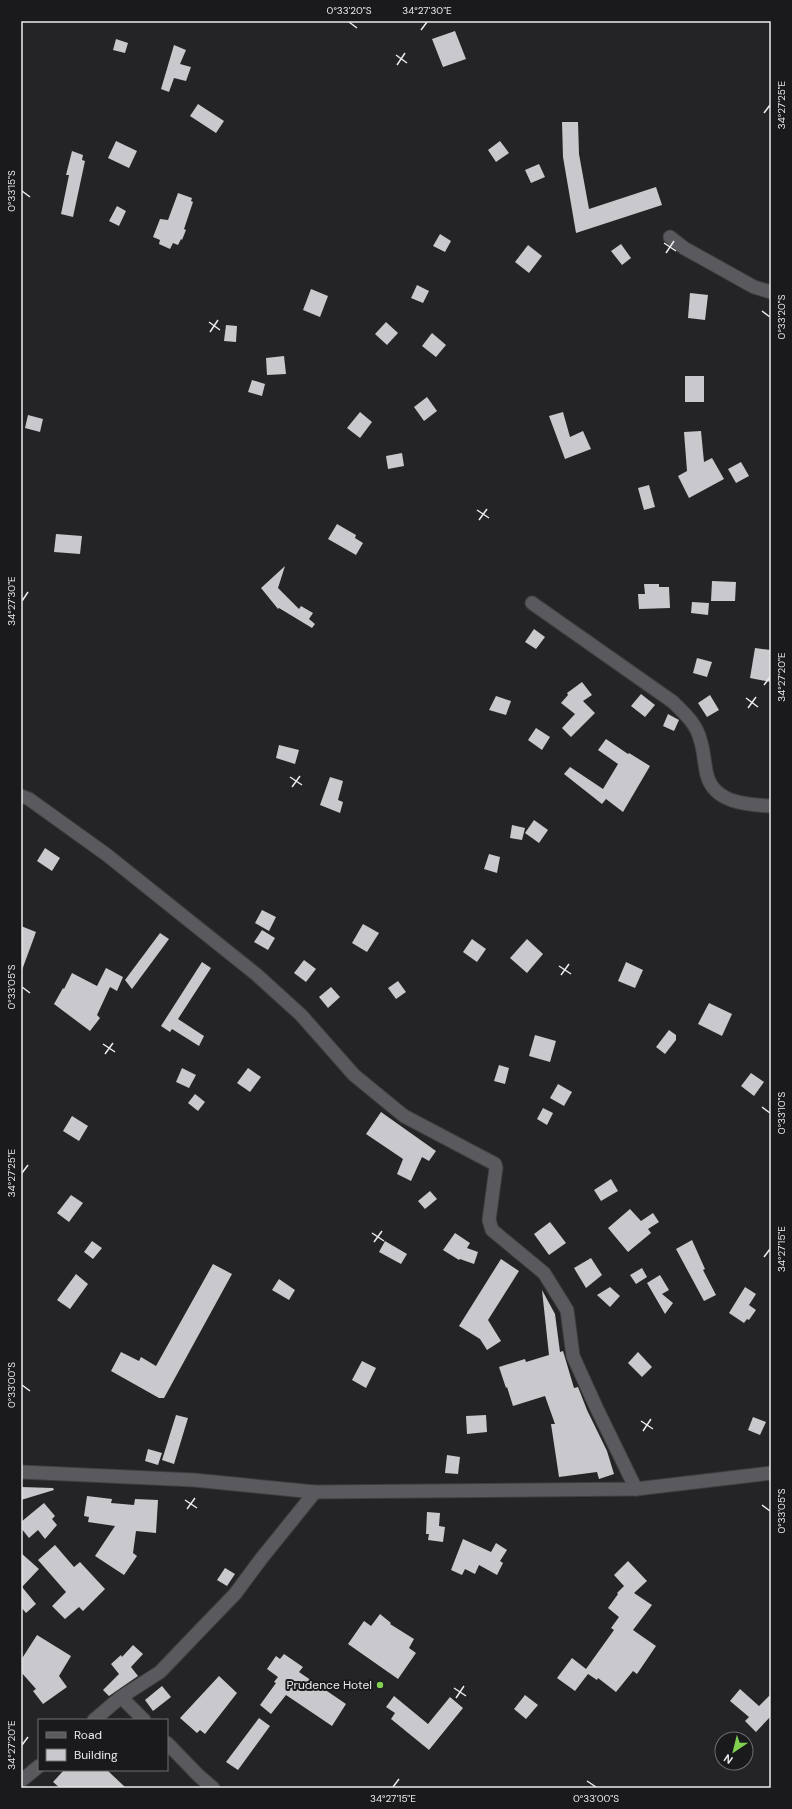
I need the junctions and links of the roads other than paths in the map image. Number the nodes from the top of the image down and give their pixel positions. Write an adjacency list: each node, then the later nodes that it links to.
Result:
1 (670, 237): 2 (street)
2 (771, 292)
3 (532, 604): 5 (street)
4 (21, 796): 8 (street)
5 (771, 806)
6 (21, 1472): 9 (street)
7 (771, 1473): 8 (street)
8 (636, 1489): 9 (street)
9 (315, 1492): 10 (street)
10 (121, 1697): 11 (street); 12 (street)
11 (95, 1719)
12 (143, 1719)
13 (168, 1745): 16 (street)
14 (38, 1767): 15 (street)
15 (21, 1781)
16 (213, 1788)

